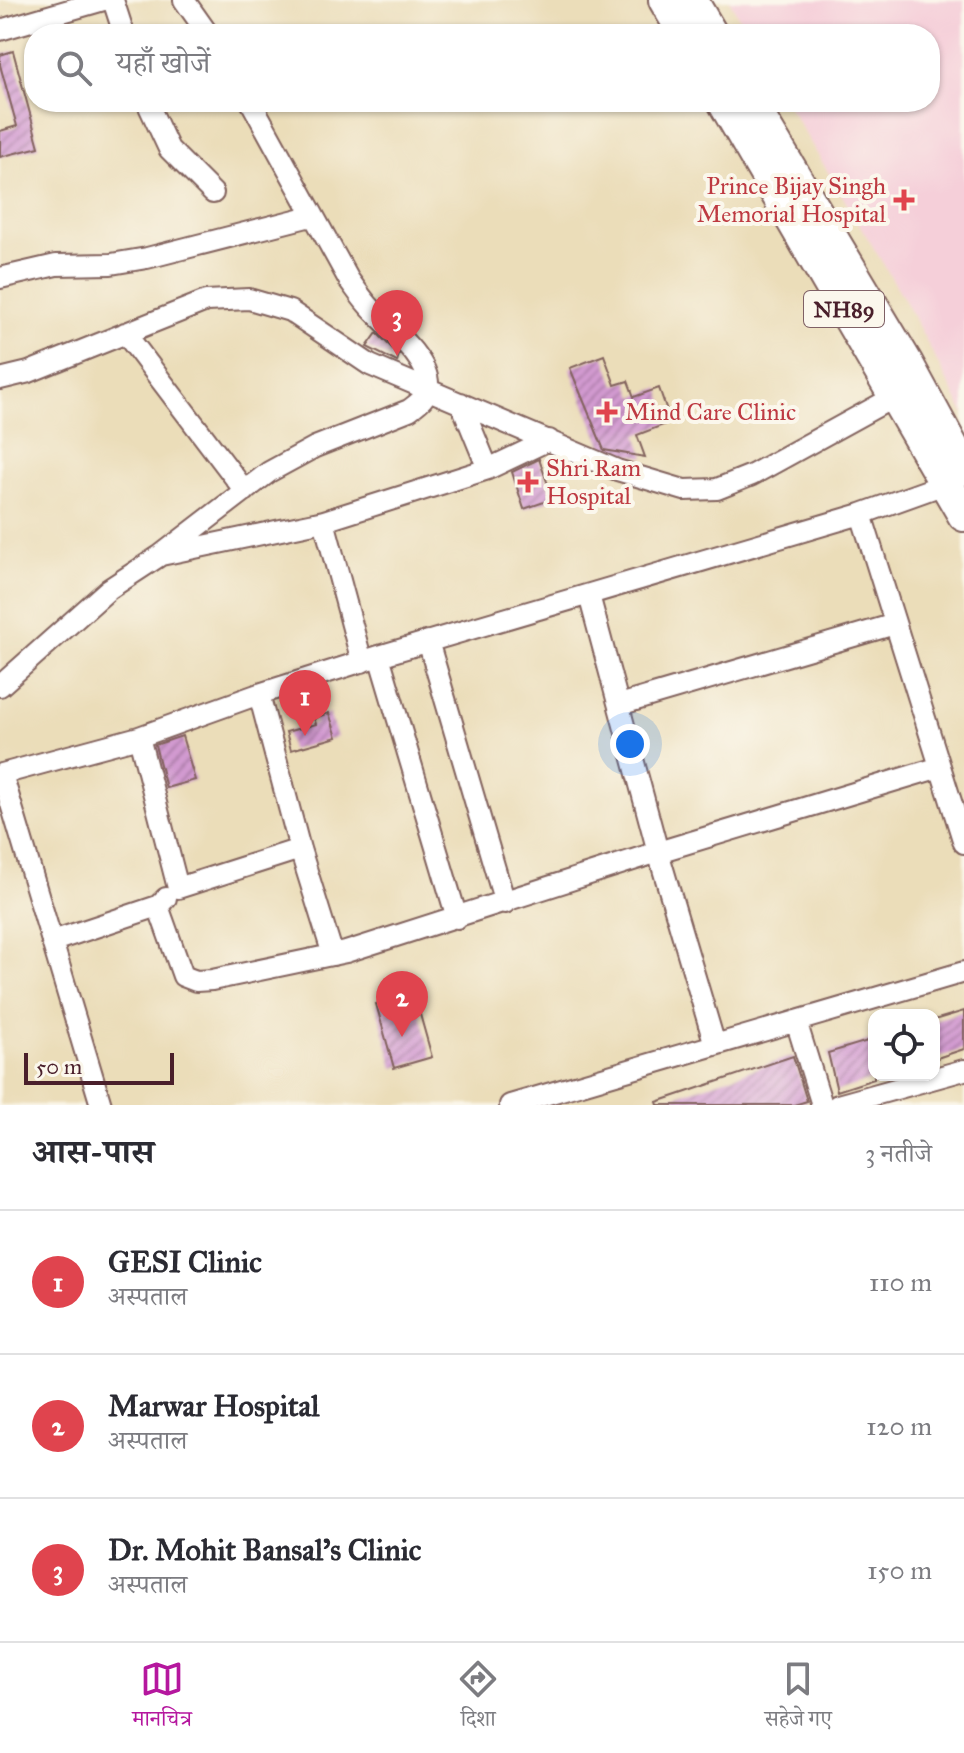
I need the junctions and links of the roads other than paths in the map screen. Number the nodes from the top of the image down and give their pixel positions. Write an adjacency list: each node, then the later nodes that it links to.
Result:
1 (104, 0): 10 (street)
2 (113, 0): 6 (street)
3 (184, 0): 7 (street)
4 (665, 0): 8 (main road)
5 (691, 0): 9 (main road)
6 (121, 24)
7 (201, 24)
8 (679, 24)
9 (705, 24)
10 (0, 30)
11 (152, 112): 15 (street)
12 (256, 112): 16 (street)
13 (730, 112): 21 (main road, NH89)
14 (755, 112): 21 (main road, NH89)
15 (213, 193)
16 (311, 216): 17 (street); 20 (street)
17 (0, 278)
18 (125, 333): 19 (street); 20 (street); 26 (street)
19 (0, 379)
20 (429, 390): 22 (street); 26 (street)
21 (906, 390): 23 (street); 25 (main road, NH89)
22 (461, 403): 23 (street); 24 (street)
23 (549, 440): 24 (street)
24 (488, 469): 29 (street)
25 (958, 477): 27 (street); 28 (main road, NH89)
26 (245, 491): 30 (street)
27 (861, 514): 31 (street); 32 (street)
28 (964, 515)
29 (324, 521): 30 (street); 34 (street)
30 (161, 555): 35 (street)
31 (589, 595): 33 (street); 37 (street)
32 (895, 624): 37 (street); 39 (street)
33 (428, 641): 34 (street); 45 (street)
34 (370, 659): 36 (street); 47 (street)
35 (0, 686)
36 (259, 694): 38 (street); 42 (street)
37 (619, 705): 43 (street)
38 (139, 737): 40 (street); 44 (street)
39 (940, 767): 41 (street); 43 (street)
40 (1, 774): 48 (street)
41 (964, 843)
42 (300, 849): 44 (street); 49 (street)
43 (658, 852): 45 (street); 52 (street)
44 (178, 888): 46 (street)
45 (505, 903): 47 (street)
46 (158, 906): 48 (street); 49 (street)
47 (457, 918): 49 (street)
48 (53, 941): 54 (street)
49 (333, 955)
50 (964, 972): 51 (street)
51 (796, 1021): 52 (street); 56 (street)
52 (715, 1045): 55 (street)
53 (964, 1070): 57 (street)
54 (101, 1105)
55 (510, 1105)
56 (822, 1105)
57 (838, 1105)

